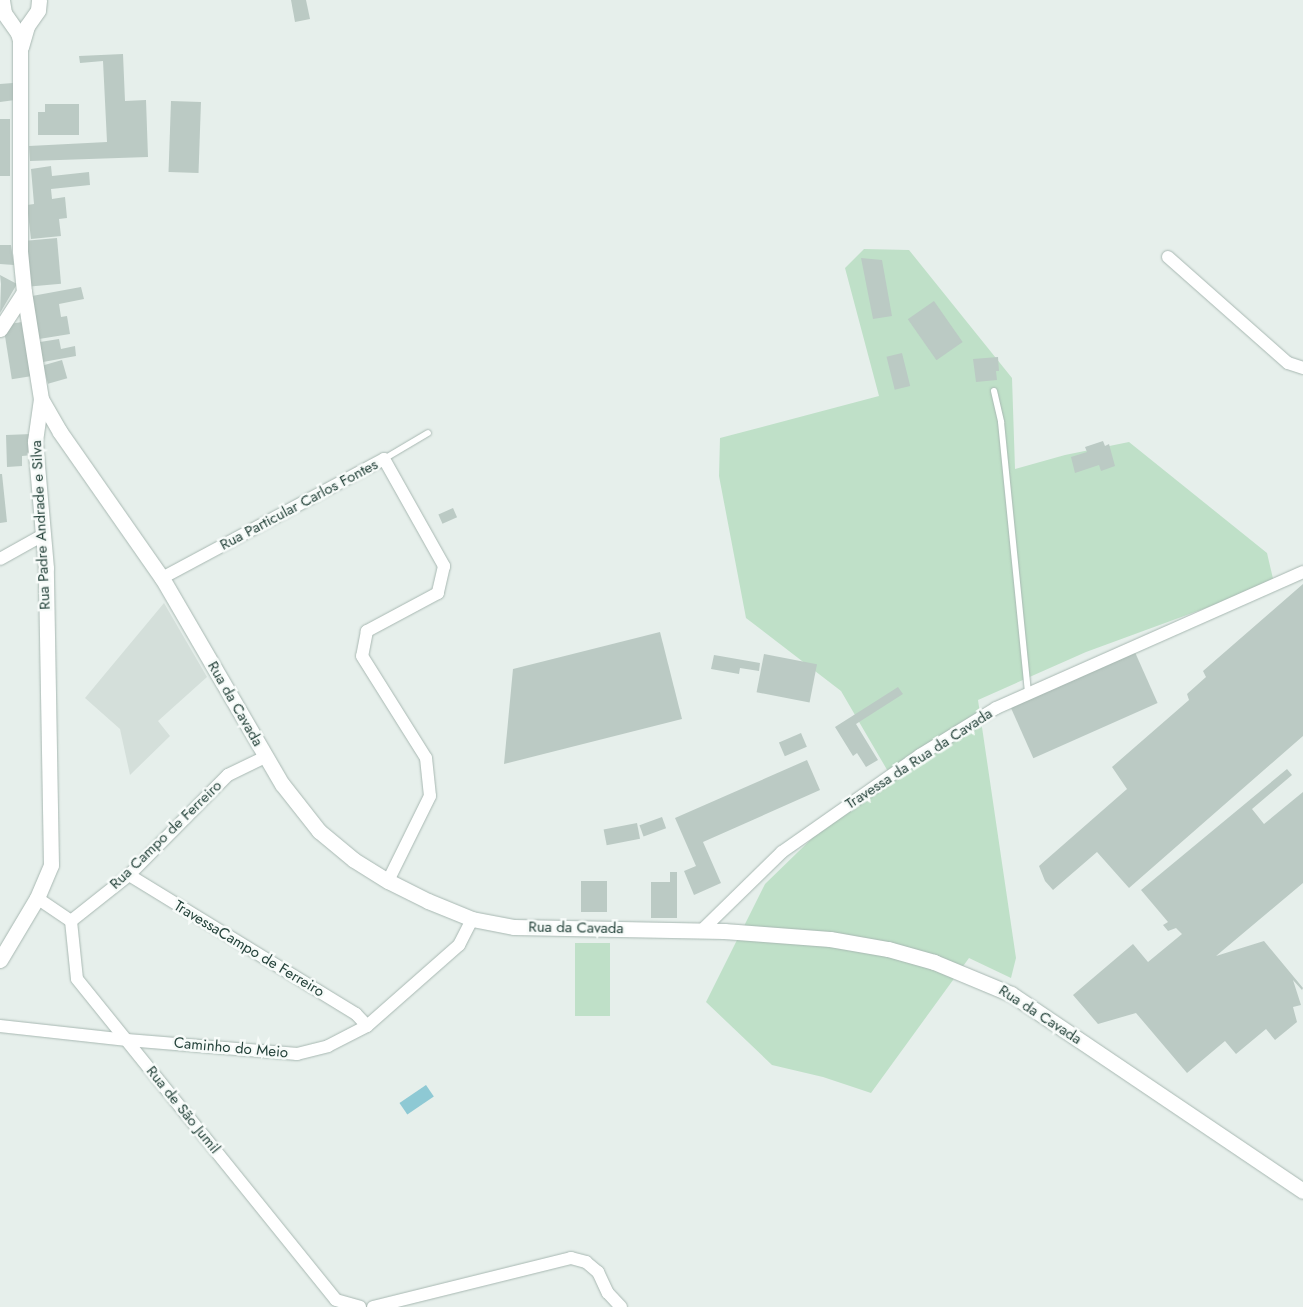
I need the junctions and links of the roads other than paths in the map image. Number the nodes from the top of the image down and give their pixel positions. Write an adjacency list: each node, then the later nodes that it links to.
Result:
1 (2, 1): 3 (street, Rua Padre Andrade e Silva)
2 (38, 5): 3 (street, Rua Padre Andrade e Silva); 4 (street, Rua Padre Andrade e Silva)
3 (8, 18): 4 (street, Rua Padre Andrade e Silva)
4 (21, 48): 6 (street, Rua Padre Andrade e Silva)
5 (1168, 257): 8 (street)
6 (24, 292): 7 (street); 10 (street, Rua Padre Andrade e Silva)
7 (0, 329)
8 (1303, 368)
9 (994, 391): 17 (lane)
10 (41, 398): 13 (street, Rua Padre Andrade e Silva); 16 (street, Rua da Cavada)
11 (428, 433): 12 (lane)
12 (384, 459): 16 (street, Rua Particular Carlos Fontes); 20 (street, Rua Particular Carlos Fontes)
13 (43, 536): 14 (street); 21 (street, Rua Padre Andrade e Silva)
14 (0, 559)
15 (1303, 572): 17 (street, Travessa da Rua da Cavada)
16 (162, 578): 18 (street, Rua da Cavada)
17 (1028, 694): 24 (street, Travessa da Rua da Cavada)
18 (265, 757): 19 (street, Rua Campo de Ferreiro); 20 (street, Rua da Cavada)
19 (129, 875): 23 (street, Rua Campo de Ferreiro); 27 (street, TravessaCampo de Ferreiro)
20 (388, 881): 22 (street, Rua da Cavada)
21 (36, 898): 23 (street); 25 (street, Rua Padre Andrade e Silva)
22 (472, 919): 24 (street, Rua da Cavada); 27 (street, Caminho do Meio)
23 (71, 922): 28 (street, Rua de São Jumil)
24 (701, 931): 29 (street, Rua da Cavada)
25 (0, 960)
26 (0, 1026): 28 (street, Caminho do Meio)
27 (367, 1026): 28 (street, Caminho do Meio)
28 (126, 1040): 30 (street, Rua de São Jumil)
29 (1303, 1191)
30 (360, 1307)
31 (373, 1307): 32 (street)
32 (621, 1307)

